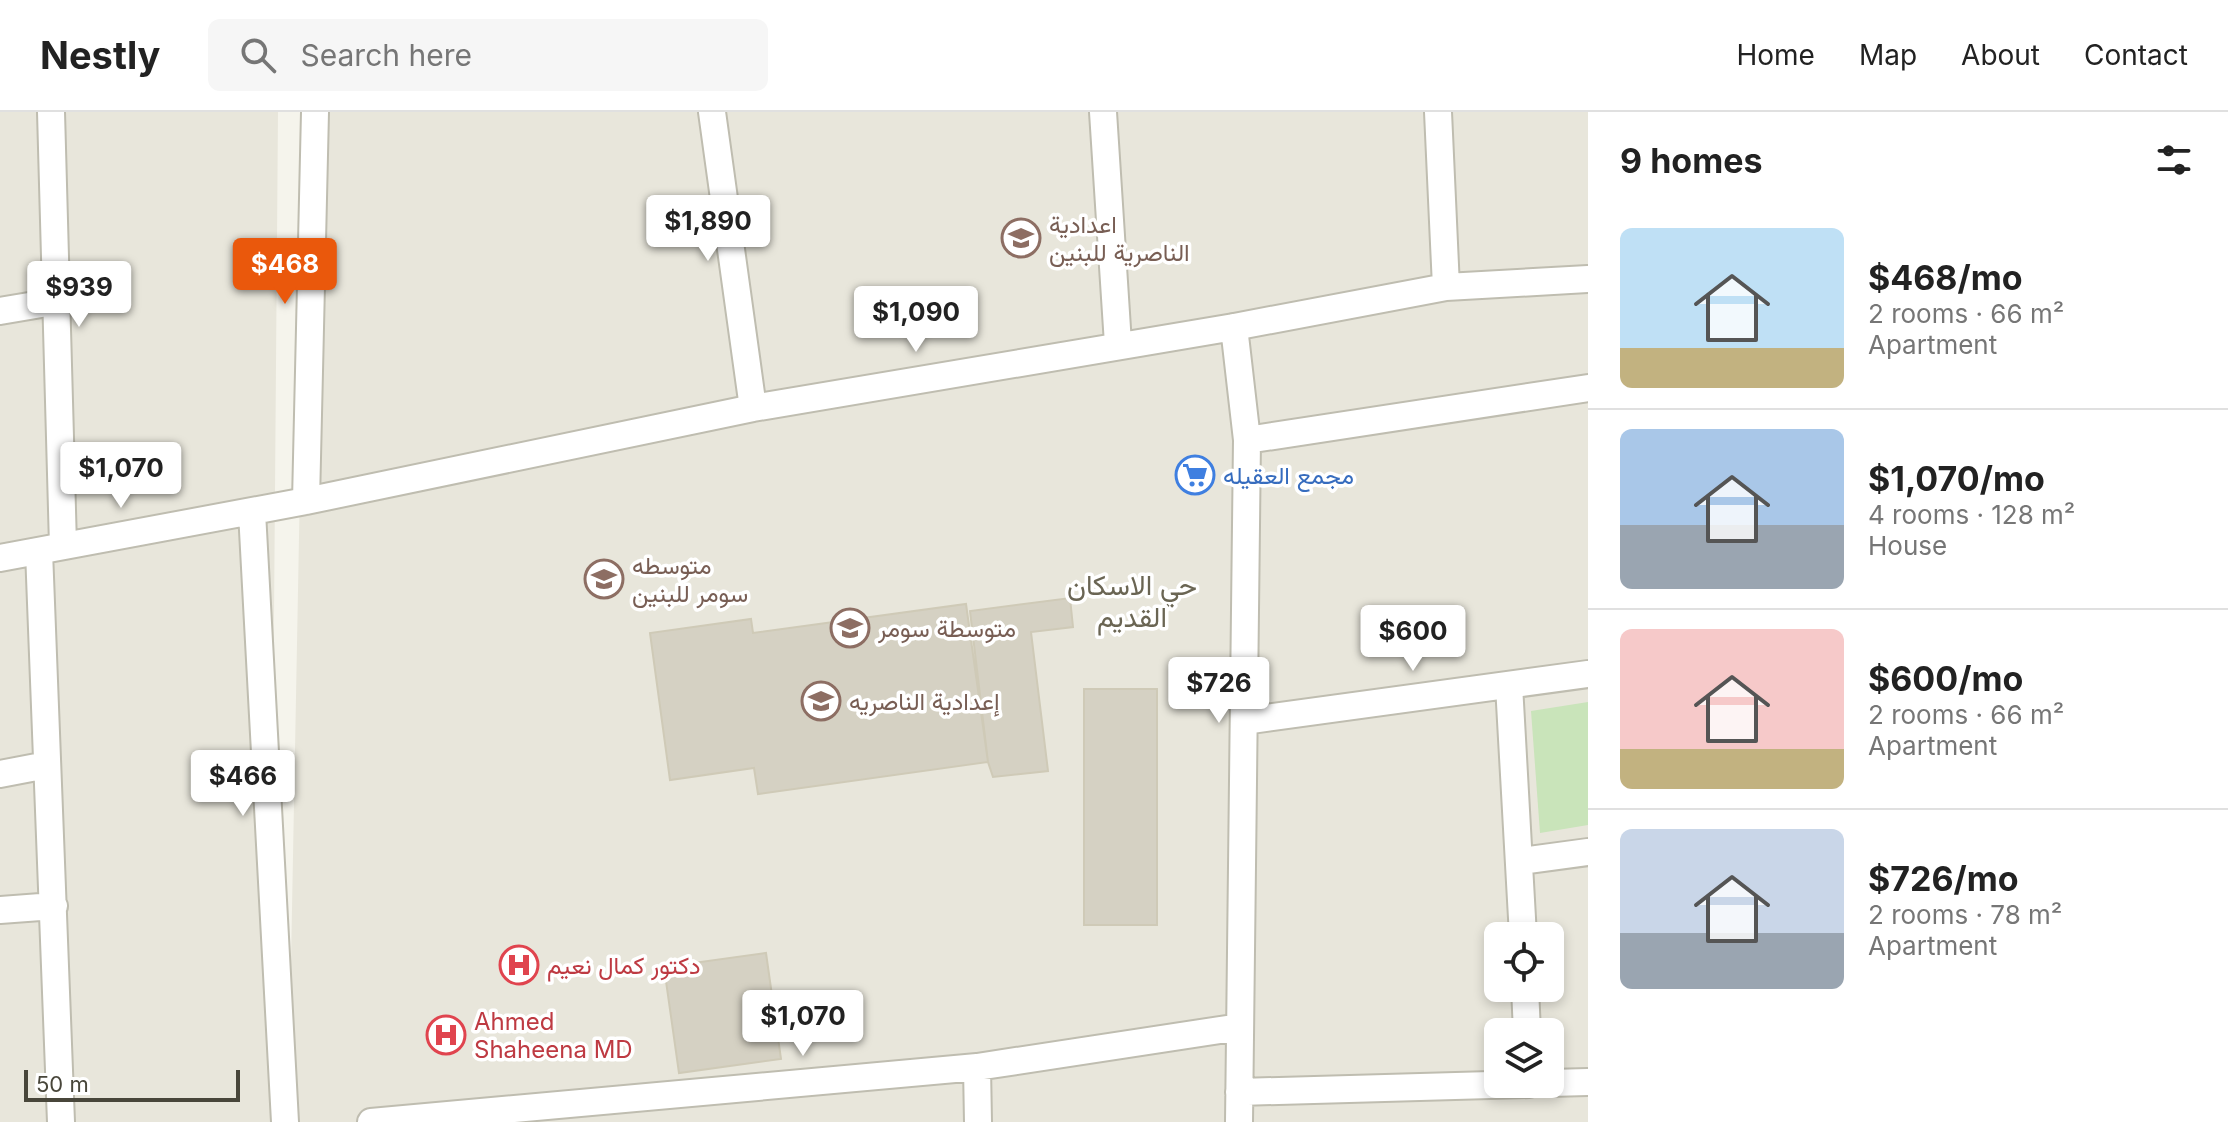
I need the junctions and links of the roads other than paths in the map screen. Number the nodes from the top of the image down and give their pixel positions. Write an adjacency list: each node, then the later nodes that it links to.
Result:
1 (51, 112): 8 (street)
2 (315, 112): 15 (street)
3 (712, 112): 13 (street)
4 (1103, 112): 11 (street)
5 (1438, 112): 7 (street)
6 (1588, 279): 7 (street)
7 (1446, 287): 10 (street)
8 (53, 302): 9 (street); 17 (street)
9 (0, 311)
10 (1234, 327): 11 (street); 14 (street)
11 (1118, 344): 13 (street)
12 (1588, 388): 14 (street)
13 (753, 408): 15 (street)
14 (1247, 440): 21 (street)
15 (306, 501): 16 (street)
16 (252, 512): 17 (street); 37 (street)
17 (51, 549): 18 (street); 22 (street)
18 (0, 558)
19 (1588, 674): 20 (street)
20 (1509, 685): 21 (street); 25 (street)
21 (1244, 721): 29 (street)
22 (47, 765): 23 (street); 26 (street)
23 (0, 774)
24 (1588, 852): 25 (street)
25 (1521, 861): 28 (street)
26 (54, 906): 27 (street); 36 (street)
27 (0, 910)
28 (1523, 922)
29 (1240, 1027): 30 (street); 34 (street)
30 (977, 1067): 35 (street); 39 (street)
31 (1588, 1082): 32 (street)
32 (1564, 1083)
33 (1484, 1085): 34 (street)
34 (1239, 1092): 40 (street)
35 (506, 1116): 38 (street)
36 (61, 1122)
37 (285, 1122)
38 (371, 1122)
39 (978, 1122)
40 (1239, 1122)

